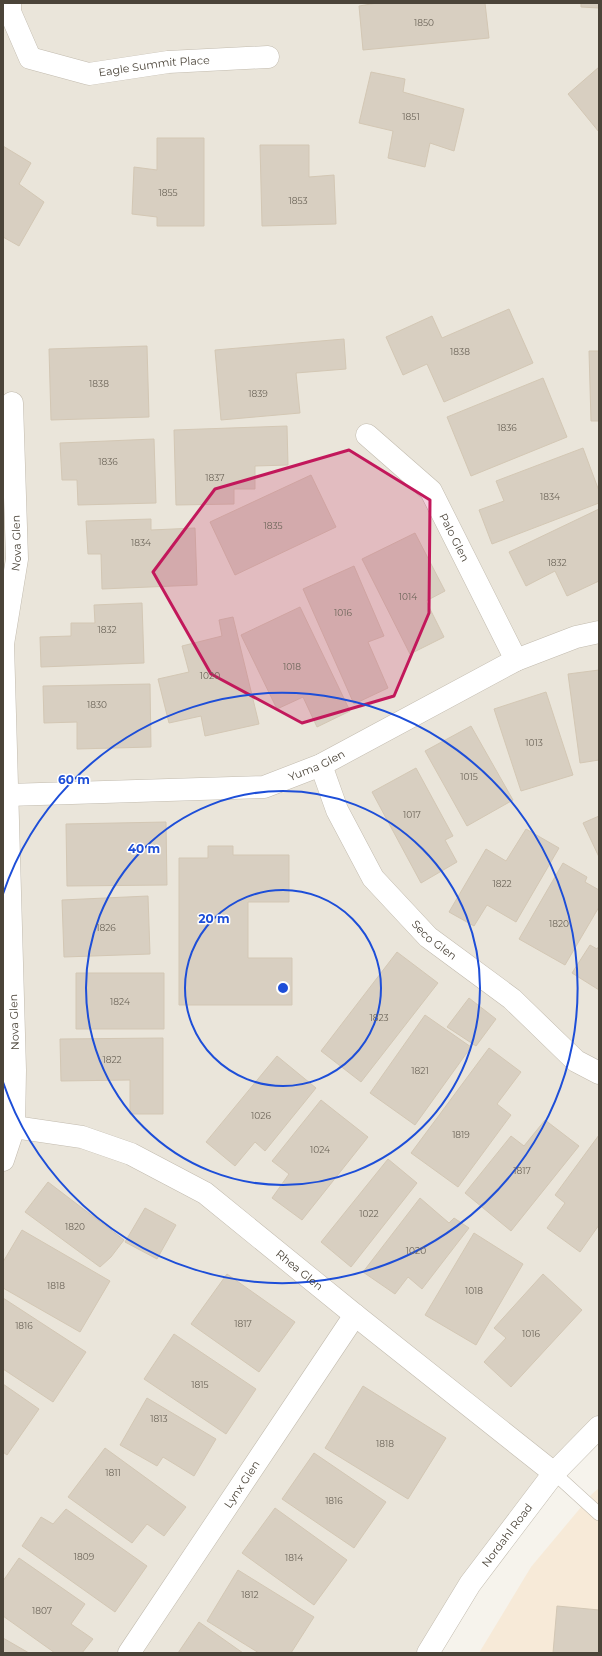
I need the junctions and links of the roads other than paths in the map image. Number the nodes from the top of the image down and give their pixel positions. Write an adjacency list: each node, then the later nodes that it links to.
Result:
1 (10, 3): 2 (street, Eagle Summit Place)
2 (268, 57)
3 (12, 403): 8 (street, Nova Glen)
4 (367, 435): 6 (street, Palo Glen)
5 (599, 632): 6 (street, Yuma Glen)
6 (516, 660): 7 (street, Yuma Glen)
7 (321, 765): 8 (street, Yuma Glen); 9 (street, Seco Glen)
8 (8, 795): 10 (street, Nova Glen)
9 (599, 1073)
10 (14, 1127): 11 (street, Nova Glen); 12 (street, Rhea Glen)
11 (3, 1160)
12 (354, 1315): 14 (street, Rhea Glen); 16 (street, Lynx Glen)
13 (599, 1427): 14 (street, Nordahl Road)
14 (554, 1474): 15 (lane); 17 (street, Nordahl Road)
15 (599, 1514)
16 (129, 1653)
17 (428, 1653)

